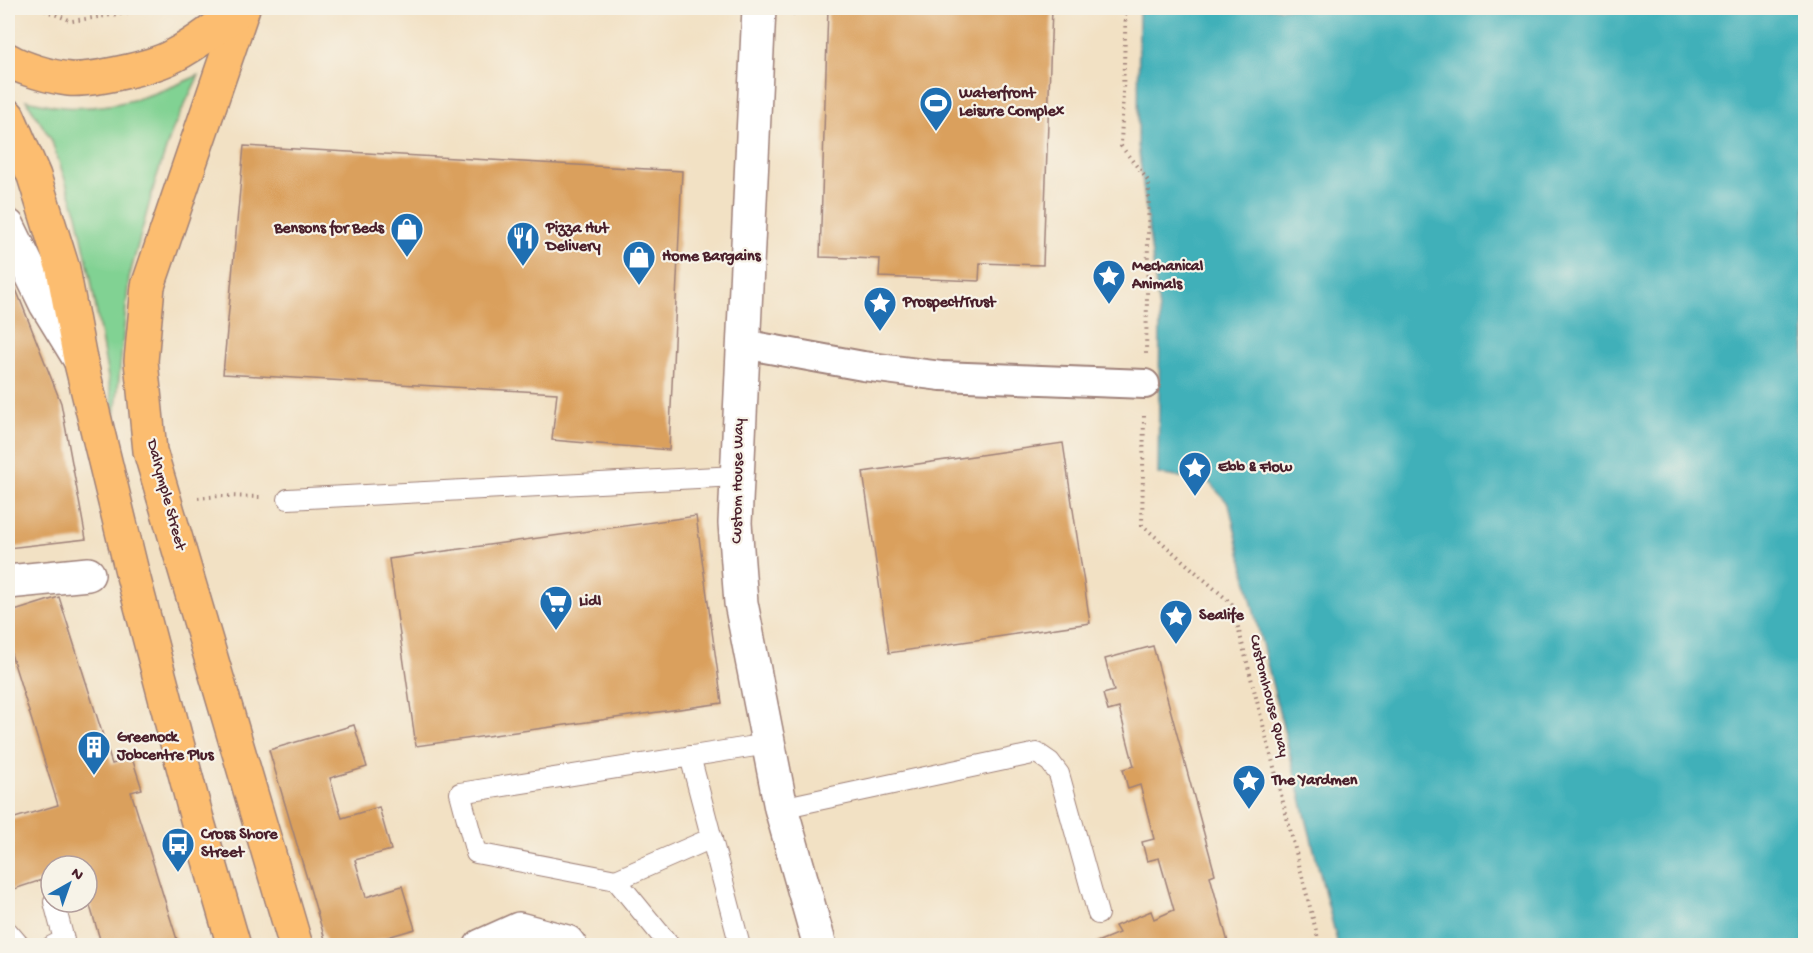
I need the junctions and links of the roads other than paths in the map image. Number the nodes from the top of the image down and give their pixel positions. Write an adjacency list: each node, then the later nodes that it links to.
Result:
1 (242, 8): 3 (highway); 24 (highway, Dalrymple Street)
2 (759, 8): 6 (street, Custom House Way)
3 (8, 60)
4 (8, 116): 7 (highway)
5 (8, 226): 7 (street)
6 (743, 344): 8 (street); 9 (street, Custom House Way)
7 (80, 359): 23 (highway)
8 (1145, 384)
9 (737, 476): 10 (lane); 13 (street, Custom House Way)
10 (288, 499)
11 (88, 574): 12 (street)
12 (8, 582)
13 (768, 744): 14 (lane); 15 (street, Custom House Way)
14 (690, 756): 16 (lane); 17 (lane)
15 (781, 808): 19 (lane); 29 (street, Custom House Way)
16 (712, 838): 17 (lane); 28 (lane)
17 (616, 880): 27 (lane)
18 (56, 914): 21 (lane)
19 (1098, 914)
20 (8, 932): 22 (lane)
21 (61, 944)
22 (20, 945)
23 (234, 945)
24 (296, 945)
25 (481, 945): 26 (street)
26 (570, 945)
27 (670, 945)
28 (740, 945)
29 (820, 945)

